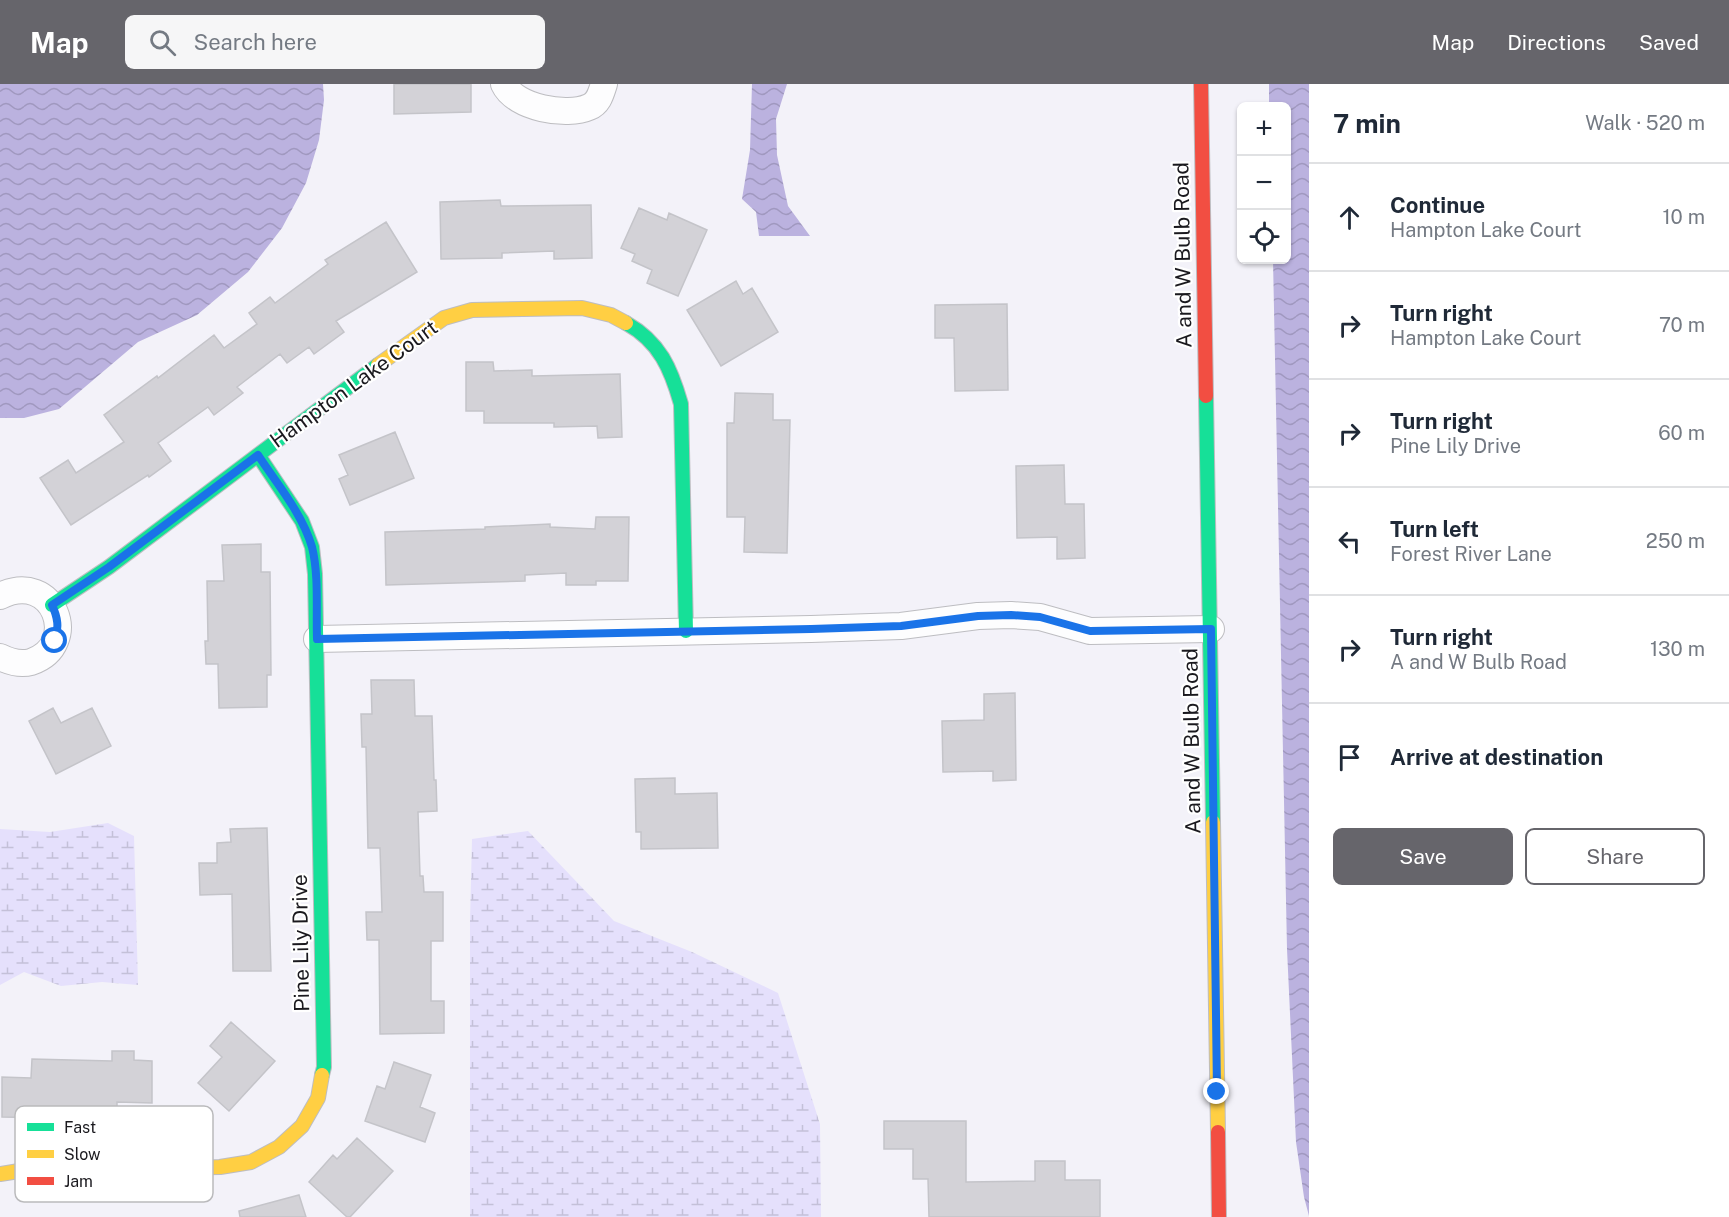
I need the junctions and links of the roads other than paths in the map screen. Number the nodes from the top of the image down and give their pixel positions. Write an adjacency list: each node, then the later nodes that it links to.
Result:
1 (504, 84): 2 (street)
2 (604, 84)
3 (1202, 84): 7 (street, A and W Bulb Road)
4 (258, 455): 6 (street, Hampton Lake Court); 8 (street, Hampton Lake Court); 9 (street, Pine Lily Drive)
5 (0, 596): 6 (street)
6 (52, 605): 10 (street)
7 (1211, 629): 8 (street); 14 (street, A and W Bulb Road)
8 (686, 630): 9 (street)
9 (317, 639): 11 (street, Pine Lily Drive)
10 (0, 657)
11 (213, 1167)
12 (15, 1172): 13 (street, Pine Lily Drive)
13 (0, 1174)
14 (1219, 1217)

